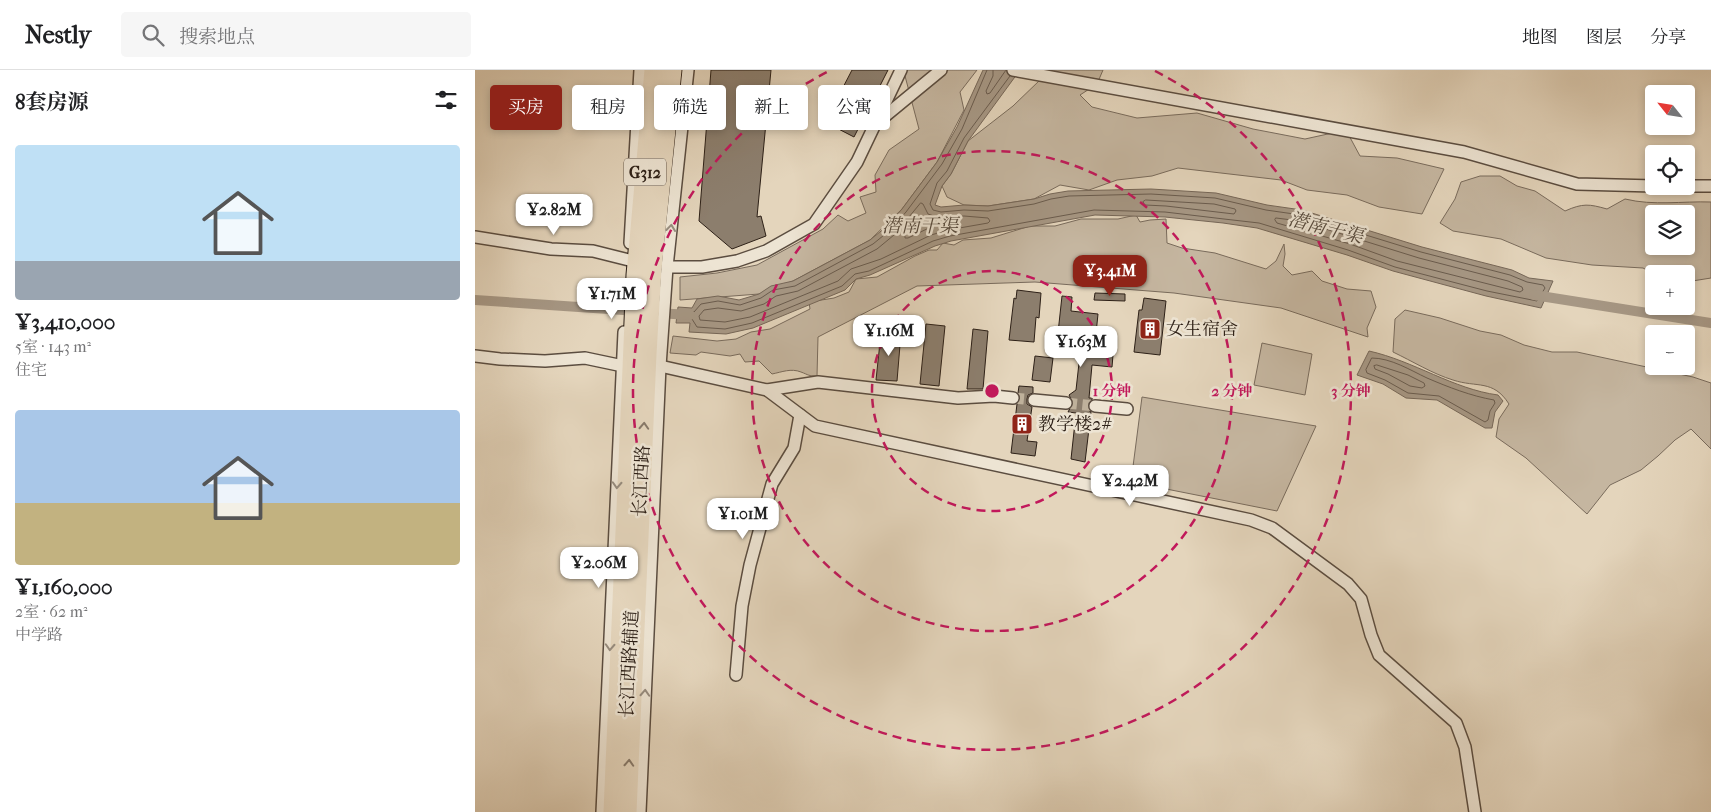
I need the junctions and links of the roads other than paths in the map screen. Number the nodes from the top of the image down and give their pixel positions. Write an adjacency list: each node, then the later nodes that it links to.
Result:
1 (640, 70): 15 (street, 长江西路辅道)
2 (653, 70): 15 (highway, G312)
3 (672, 70): 15 (highway, G312)
4 (687, 70): 15 (street, 长江西路辅道, one-way to 4)
5 (901, 70): 8 (street)
6 (941, 70): 9 (street)
7 (1013, 70): 11 (street)
8 (890, 93)
9 (890, 112)
10 (872, 130): 15 (street)
11 (1645, 186)
12 (1695, 186): 13 (street)
13 (1711, 186)
14 (475, 237): 15 (street)
15 (646, 270): 17 (highway, 长江西路 / G312); 17 (street, 长江西路辅道)
16 (475, 356): 17 (street)
17 (641, 360): 18 (street); 26 (street, 长江西路辅道, one-way to 26); 27 (highway, 长江西路 / G312); 28 (highway, 长江西路 / G312, one-way to 17); 29 (street, 长江西路辅道, one-way to 17)
18 (767, 390): 19 (street); 24 (street)
19 (1013, 398)
20 (1034, 400): 21 (street)
21 (1066, 403)
22 (1095, 406): 23 (street)
23 (1127, 409)
24 (800, 415): 25 (street); 30 (street)
25 (735, 676)
26 (602, 812)
27 (613, 812)
28 (627, 812)
29 (640, 812)
30 (1475, 812)

